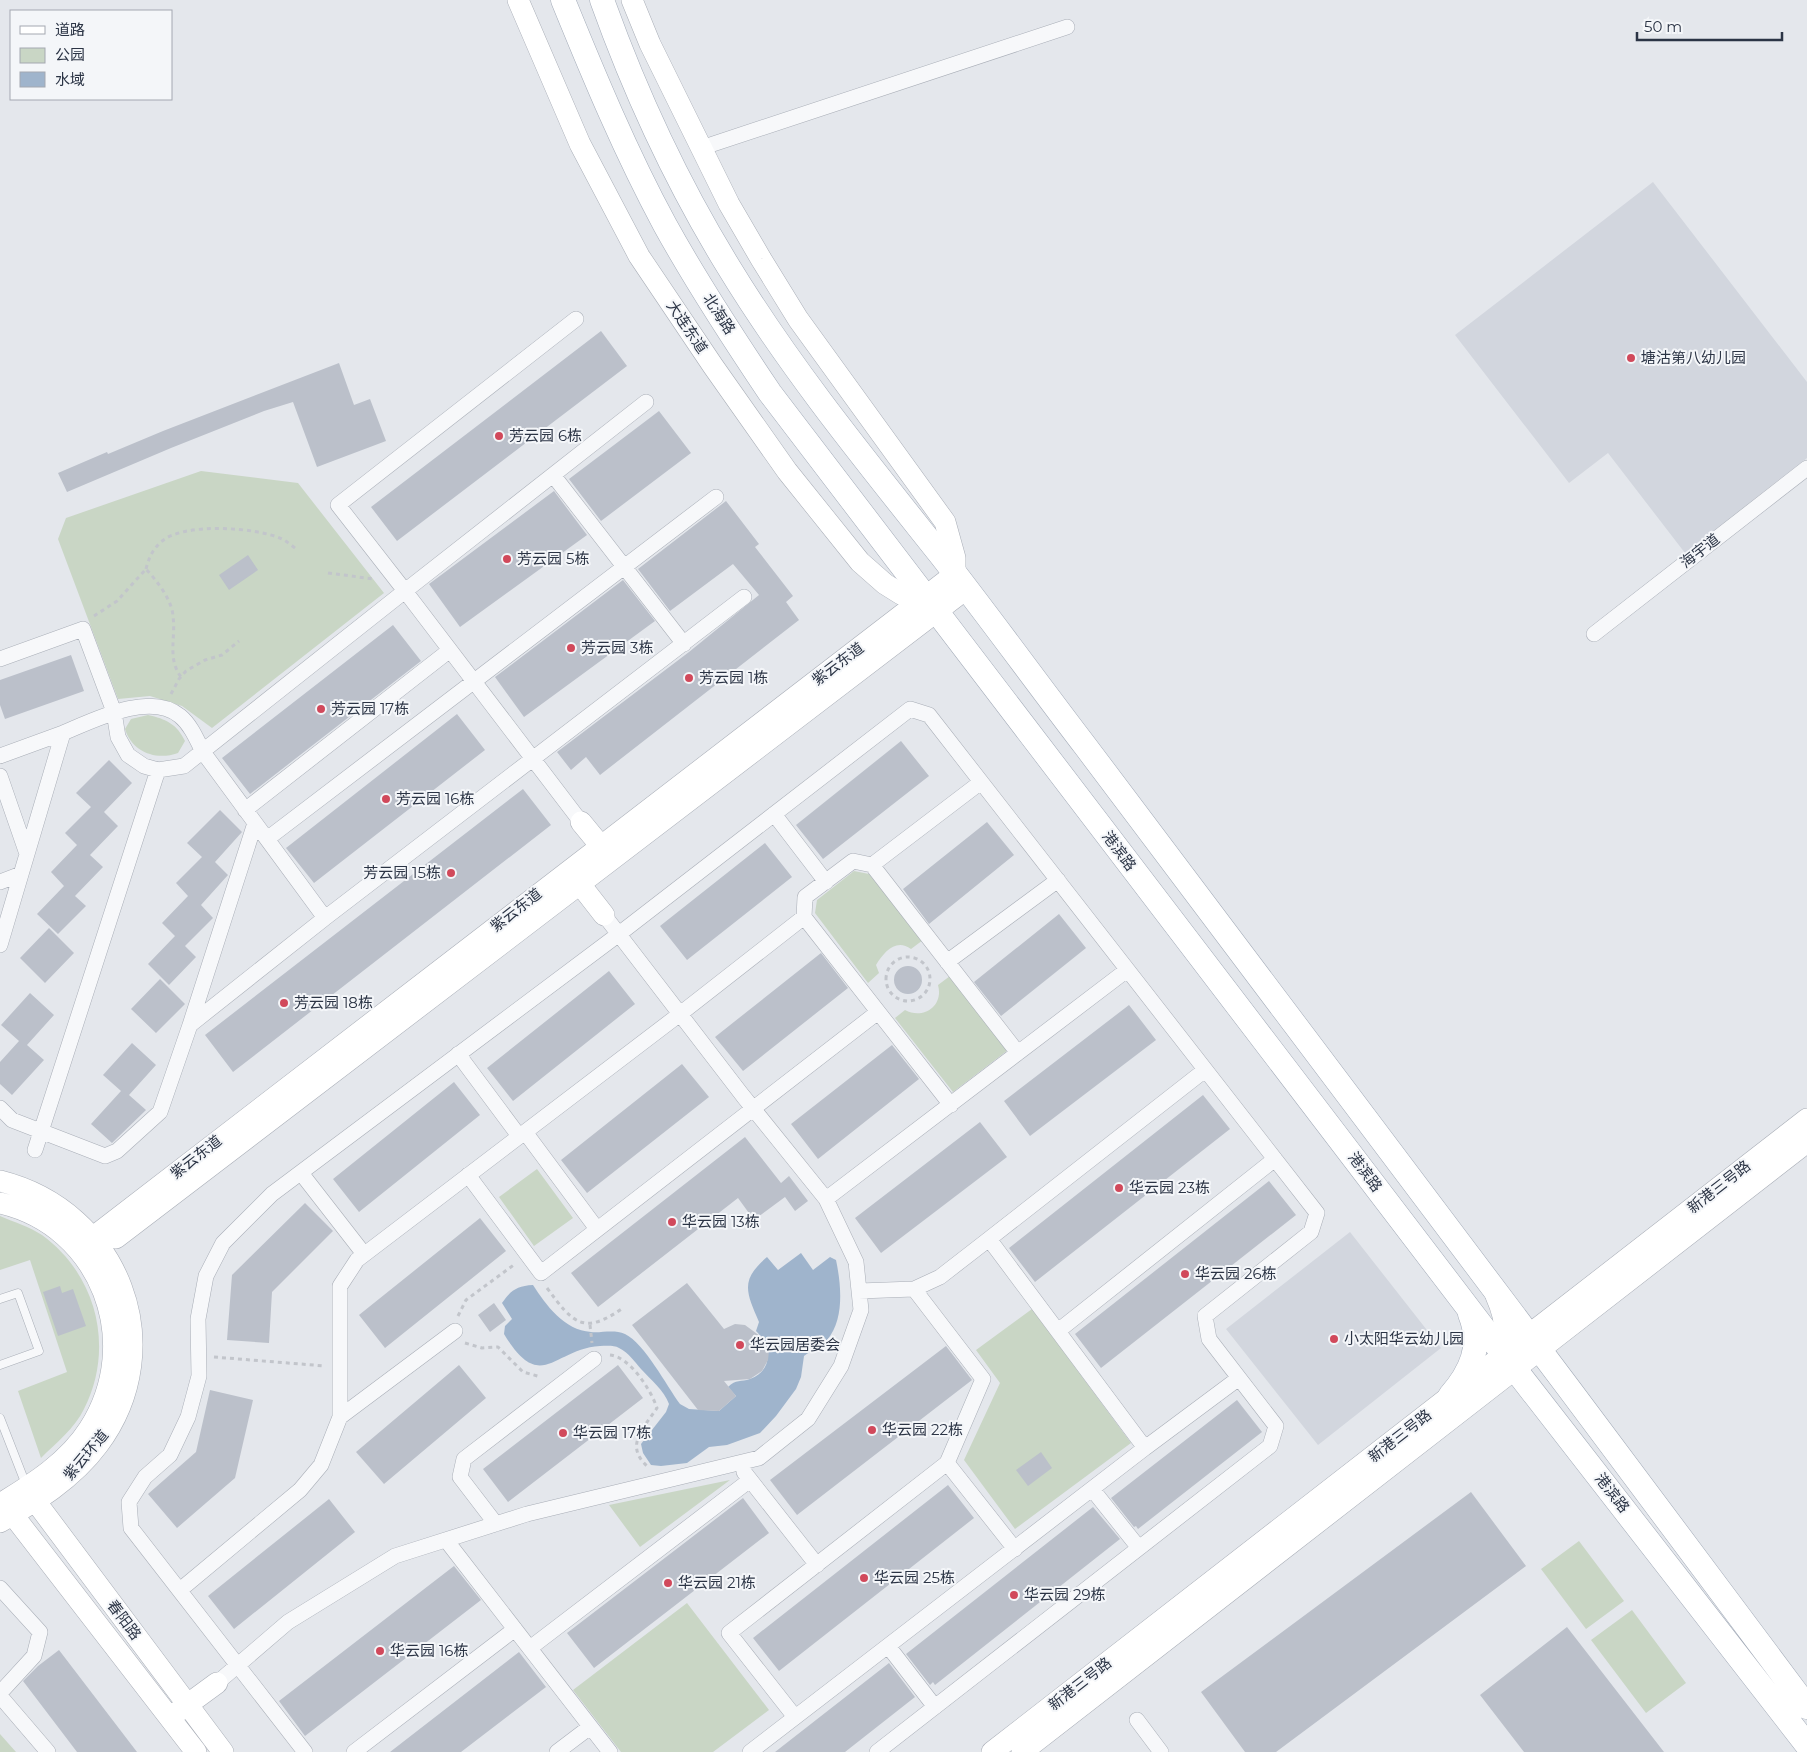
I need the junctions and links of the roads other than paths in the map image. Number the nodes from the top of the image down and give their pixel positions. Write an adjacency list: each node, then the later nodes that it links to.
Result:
1 (518, 0): 17 (main road, 大连东道)
2 (563, 0): 17 (main road, 北海路)
3 (602, 0): 14 (main road)
4 (632, 0): 6 (main road)
5 (1067, 28): 6 (street)
6 (701, 148): 14 (main road)
7 (576, 319): 15 (street)
8 (646, 402): 10 (street)
9 (1807, 468): 11 (street, 海宇道)
10 (553, 475): 13 (street); 15 (street)
11 (1807, 477)
12 (716, 497): 13 (street)
13 (624, 567): 18 (street); 21 (street)
14 (960, 581): 17 (main road, 紫云东道); 75 (main road, 港滨路)
15 (405, 591): 19 (street); 24 (street)
16 (744, 597): 18 (street)
17 (931, 605): 35 (main road, 紫云东道); 80 (main road, 港滨路)
18 (684, 644): 26 (street)
19 (450, 650): 21 (street); 30 (street)
20 (0, 659): 22 (street)
21 (473, 681): 26 (street); 34 (street)
22 (114, 712): 23 (street); 24 (street); 27 (street)
23 (63, 733): 25 (street); 36 (street)
24 (203, 752): 27 (street); 30 (street)
25 (0, 756)
26 (534, 760): 32 (street); 45 (street)
27 (158, 770): 60 (street)
28 (0, 776): 36 (street)
29 (981, 782): 31 (street); 37 (street); 40 (street)
30 (245, 810): 33 (street)
31 (774, 814): 42 (street); 46 (street)
32 (581, 822): 35 (main road)
33 (255, 823): 34 (street); 52 (street)
34 (267, 839): 45 (street)
35 (607, 853): 39 (main road, 紫云东道)
36 (27, 854): 38 (street)
37 (872, 865): 42 (street); 48 (street)
38 (21, 874): 41 (street); 47 (street)
39 (575, 877): 43 (main road); 70 (main road, 紫云东道)
40 (1058, 880): 48 (street); 49 (street)
41 (0, 882)
42 (826, 882): 44 (street)
43 (604, 915): 46 (street)
44 (804, 917): 50 (street); 51 (street)
45 (325, 918): 52 (street)
46 (619, 934): 51 (street); 54 (street)
47 (0, 945)
48 (947, 962): 53 (street)
49 (1127, 970): 53 (street); 55 (street)
50 (878, 1012): 56 (street); 58 (street)
51 (680, 1014): 58 (street); 61 (street)
52 (190, 1025): 60 (street)
53 (1018, 1053): 56 (street)
54 (458, 1054): 61 (street); 65 (street)
55 (1205, 1070): 64 (street); 72 (street)
56 (950, 1105): 68 (street)
57 (0, 1108): 60 (street)
58 (753, 1109): 68 (street); 71 (street)
59 (1807, 1119): 83 (main road, 新港三号路)
60 (43, 1130): 63 (street)
61 (522, 1134): 66 (street); 71 (street)
62 (1807, 1142): 83 (main road, 新港三号路)
63 (36, 1150)
64 (1275, 1159): 82 (street); 87 (street)
65 (301, 1173): 74 (street); 104 (street)
66 (468, 1175): 71 (street); 74 (street)
67 (0, 1181): 73 (main road, 紫云环道)
68 (826, 1199): 78 (street)
69 (0, 1203): 73 (main road, 紫云环道)
70 (133, 1215): 73 (main road, 紫云东道); 76 (main road)
71 (597, 1229)
72 (989, 1239): 77 (street); 82 (street)
73 (94, 1248): 76 (main road, 紫云环道)
74 (364, 1254): 89 (street)
75 (1491, 1284): 83 (main road, 港滨路); 85 (main road)
76 (111, 1285): 95 (main road, 紫云环道)
77 (914, 1289): 78 (street); 93 (street)
78 (859, 1290): 92 (street)
79 (0, 1299): 86 (lane)
80 (1466, 1305): 85 (main road, 港滨路); 88 (main road)
81 (455, 1331): 89 (street)
82 (1058, 1331): 91 (street)
83 (1535, 1342): 85 (main road, 新港三号路); 113 (main road, 港滨路)
84 (594, 1359): 98 (street)
85 (1510, 1362): 88 (main road, 新港三号路); 118 (main road, 港滨路)
86 (0, 1366)
87 (1239, 1378): 91 (street); 101 (street)
88 (1456, 1404): 128 (main road, 新港三号路); 129 (main road, 新港三号路)
89 (340, 1417): 104 (street)
90 (0, 1418): 95 (lane)
91 (1145, 1448): 96 (street)
92 (737, 1463): 94 (street); 98 (street)
93 (947, 1463): 100 (street); 102 (street)
94 (750, 1480): 102 (street); 107 (street)
95 (37, 1484): 97 (main road, 紫云环道); 111 (main road, 春阳路)
96 (1092, 1489): 100 (street); 101 (street)
97 (4, 1511): 115 (main road, 春阳路)
98 (496, 1524): 99 (street)
99 (446, 1540): 105 (street); 108 (street)
100 (1015, 1548): 106 (street)
101 (1139, 1548): 112 (street)
102 (817, 1565): 114 (street)
103 (0, 1588): 110 (street)
104 (180, 1590): 108 (street)
105 (515, 1629): 107 (street); 123 (street)
106 (888, 1646): 112 (street); 114 (street)
107 (530, 1648): 117 (street)
108 (239, 1664): 109 (street); 122 (street)
109 (217, 1683): 111 (main road)
110 (0, 1695): 119 (street)
111 (187, 1704): 115 (main road); 121 (main road, 春阳路)
112 (936, 1707): 127 (street)
113 (1807, 1707)
114 (795, 1717): 126 (street)
115 (170, 1718): 120 (main road, 春阳路)
116 (1137, 1720): 130 (street)
117 (590, 1727): 124 (street); 125 (street)
118 (1807, 1745)
119 (48, 1752)
120 (196, 1752)
121 (223, 1752)
122 (305, 1752)
123 (354, 1752)
124 (556, 1752)
125 (610, 1752)
126 (750, 1752)
127 (877, 1752)
128 (992, 1752)
129 (1022, 1752)
130 (1161, 1752)

